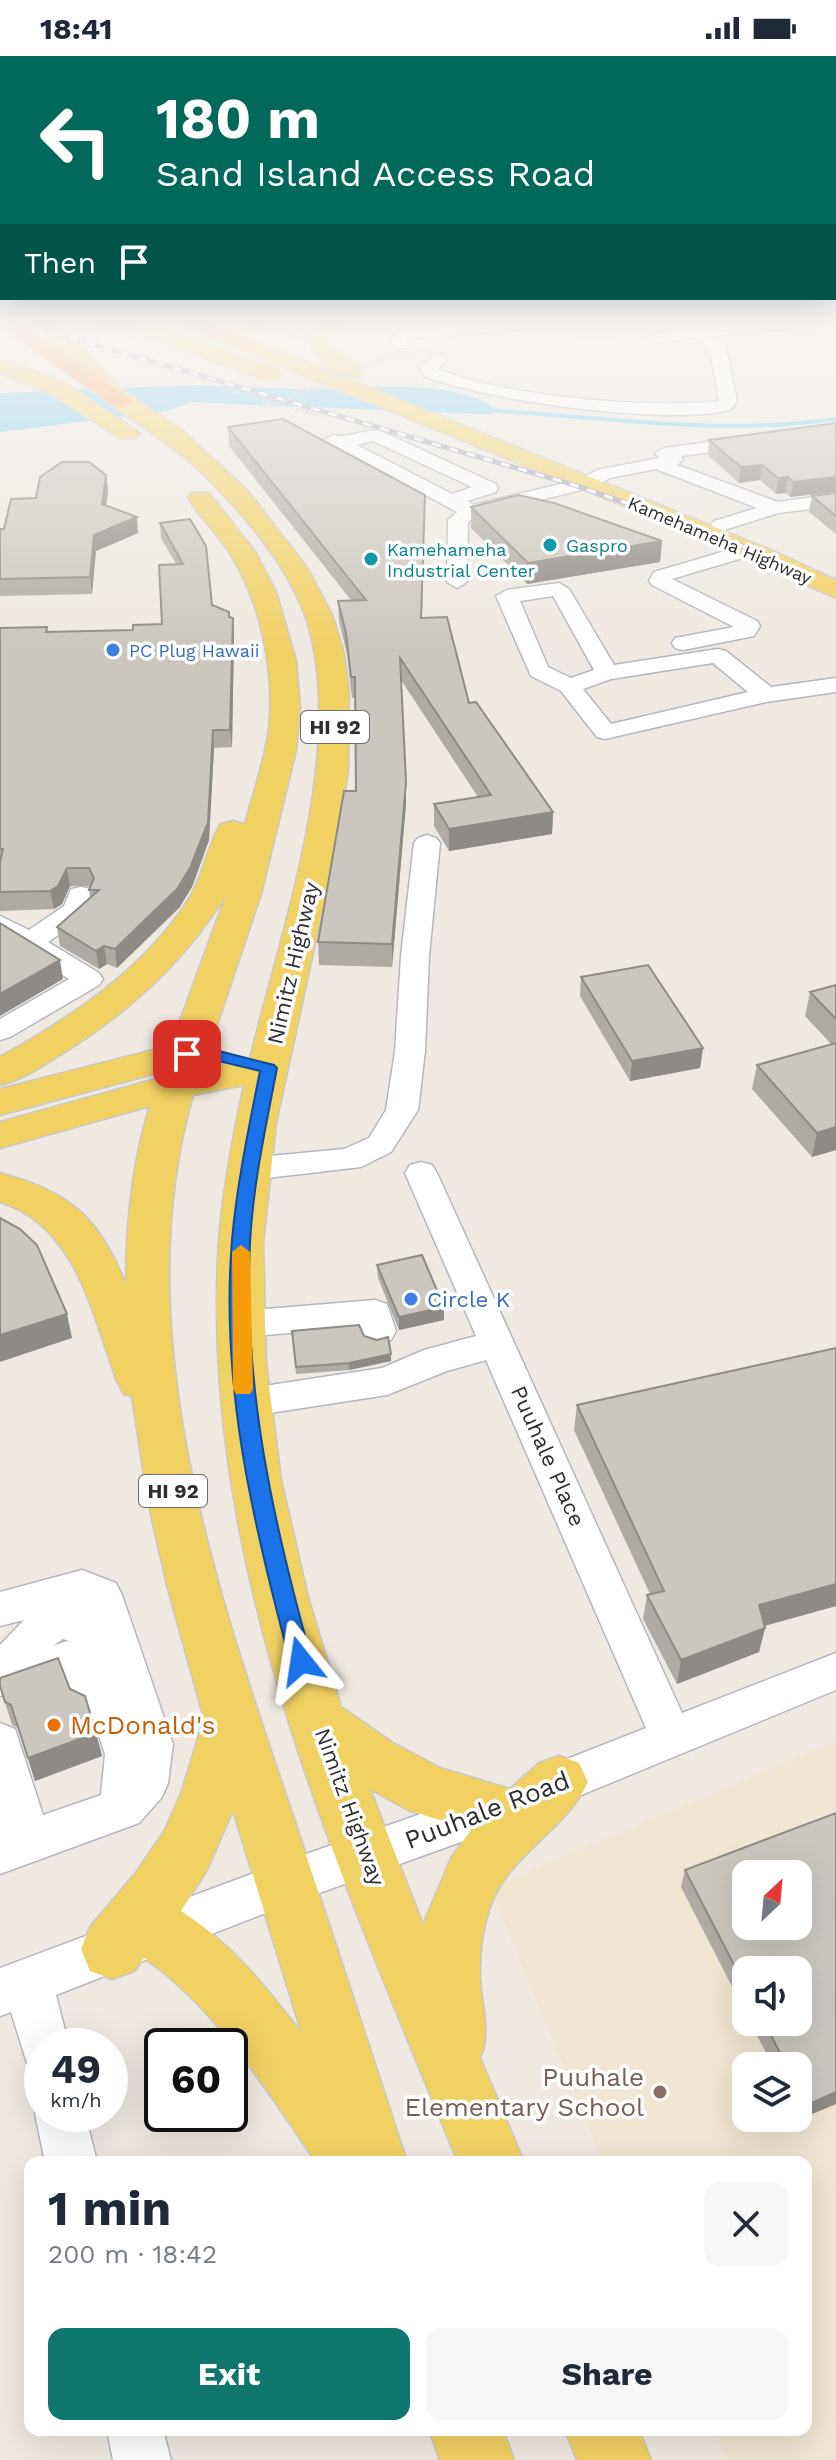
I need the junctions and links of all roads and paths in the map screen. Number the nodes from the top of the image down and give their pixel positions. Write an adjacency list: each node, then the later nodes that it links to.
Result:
1 (129, 428): 8 (main road, Nimitz Highway / HI 92)
2 (143, 428): 8 (main road, Nimitz Highway / HI 92)
3 (326, 428): 7 (path)
4 (451, 428): 11 (main road, Kamehameha Highway)
5 (488, 428): 11 (main road, Kamehameha Highway)
6 (836, 430): 9 (street)
7 (329, 432): 12 (street); 12 (street)
8 (153, 442): 32 (main road, Nimitz Highway / HI 92)
9 (656, 463): 11 (street); 14 (street)
10 (181, 477): 26 (main road, HI 92)
11 (596, 478): 15 (street); 16 (main road, Kamehameha Highway); 17 (main road, Kamehameha Highway)
12 (450, 500): 15 (street)
13 (836, 500): 14 (street)
14 (776, 508): 16 (street)
15 (471, 511): 19 (street)
16 (721, 525): 18 (main road, Kamehameha Highway)
17 (749, 550): 20 (main road, Kamehameha Highway); 21 (street)
18 (836, 576)
19 (457, 582)
20 (836, 590)
21 (668, 646)
22 (607, 673): 24 (street); 24 (street); 25 (street)
23 (836, 685): 25 (street)
24 (569, 686): 25 (street)
25 (766, 695)
26 (284, 730): 33 (main road, HI 92); 34 (main road)
27 (427, 843): 37 (street)
28 (81, 895): 30 (street)
29 (0, 924): 30 (street)
30 (30, 942): 31 (street)
31 (0, 1031)
32 (269, 1068): 33 (main road); 37 (main road, Nimitz Highway / HI 92)
33 (182, 1070): 35 (main road); 36 (main road); 44 (main road, HI 92)
34 (0, 1073)
35 (0, 1102)
36 (0, 1135)
37 (249, 1169): 40 (main road, Nimitz Highway / HI 92)
38 (421, 1173): 42 (street, Puuhale Place)
39 (0, 1187): 44 (main road)
40 (242, 1324): 41 (street); 43 (main road, Nimitz Highway / HI 92)
41 (336, 1327)
42 (499, 1343): 43 (street); 50 (street, Puuhale Place)
43 (244, 1403): 49 (main road, Nimitz Highway / HI 92)
44 (160, 1426): 48 (main road, HI 92)
45 (0, 1609): 53 (street)
46 (836, 1671): 50 (street, Puuhale Road)
47 (0, 1680): 53 (street)
48 (232, 1718): 57 (main road, HI 92); 58 (main road)
49 (320, 1724): 54 (main road); 56 (main road, Nimitz Highway / HI 92)
50 (672, 1739): 52 (street, Puuhale Road)
51 (0, 1743): 55 (street)
52 (559, 1782): 54 (street, Puuhale Road); 61 (main road)
53 (124, 1788): 55 (street)
54 (493, 1810): 56 (street, Puuhale Road)
55 (14, 1847)
56 (367, 1854): 57 (street, Puuhale Road); 61 (main road, Nimitz Highway / HI 92)
57 (286, 1883): 58 (street, Puuhale Road); 65 (main road, HI 92)
58 (135, 1940): 59 (street, Puuhale Road); 64 (main road)
59 (7, 1988): 60 (street)
60 (33, 2028)
61 (458, 2081): 66 (main road, Nimitz Highway / HI 92)
62 (64, 2132): 63 (street)
63 (70, 2156)
64 (351, 2156)
65 (372, 2156)
66 (489, 2156)
67 (136, 2436): 70 (street)
68 (468, 2436): 71 (main road)
69 (604, 2436): 72 (main road)
70 (142, 2460)
71 (477, 2460)
72 (614, 2460)

